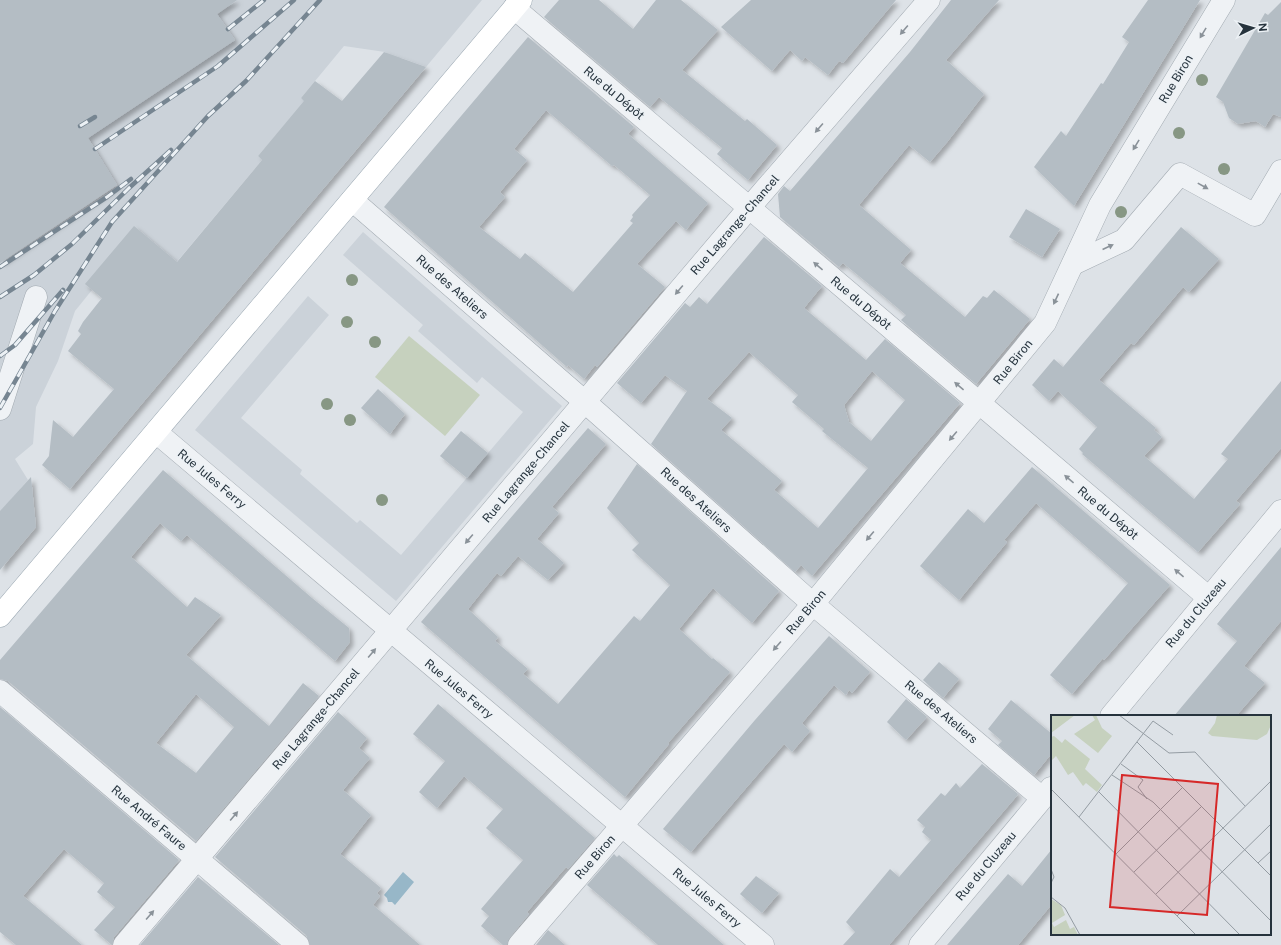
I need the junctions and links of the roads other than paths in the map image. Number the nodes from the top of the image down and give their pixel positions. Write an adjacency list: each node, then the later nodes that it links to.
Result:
1 (929, 0): 6 (street, Rue Lagrange-Chancel, one-way to 6)
2 (1224, 0): 7 (street, Rue Biron, one-way to 7)
3 (518, 4): 5 (main road); 6 (street, Rue du Dépôt)
4 (1281, 171): 7 (street, one-way to 4)
5 (352, 200): 9 (street, Rue des Ateliers); 12 (main road)
6 (749, 208): 9 (street, Rue Lagrange-Chancel, one-way to 9); 10 (street, Rue du Dépôt, one-way to 6)
7 (1073, 264): 10 (street, Rue Biron, one-way to 10)
8 (36, 297): 11 (street)
9 (585, 402): 15 (street, Rue des Ateliers); 17 (street, Rue Lagrange-Chancel, one-way to 17)
10 (980, 403): 14 (street, Rue du Dépôt, one-way to 10); 15 (street, Rue Biron, one-way to 15)
11 (0, 409)
12 (156, 432): 16 (main road); 17 (street, Rue Jules Ferry)
13 (1281, 511): 14 (street, Rue du Cluzeau)
14 (1209, 598): 19 (street, Rue du Cluzeau)
15 (813, 604): 20 (street, Rue des Ateliers); 21 (street, Rue Biron, one-way to 21)
16 (0, 616)
17 (390, 631): 21 (street, Rue Jules Ferry); 22 (street, Rue Lagrange-Chancel, one-way to 17)
18 (0, 691): 22 (street, Rue André Faure)
19 (1112, 715)
20 (1047, 792): 27 (street, Rue du Cluzeau)
21 (622, 827): 25 (street, Rue Biron); 26 (street, Rue Jules Ferry)
22 (198, 859): 23 (street, Rue Lagrange-Chancel, one-way to 22); 24 (street, Rue André Faure)
23 (124, 945)
24 (298, 945)
25 (519, 945)
26 (764, 945)
27 (920, 945)

